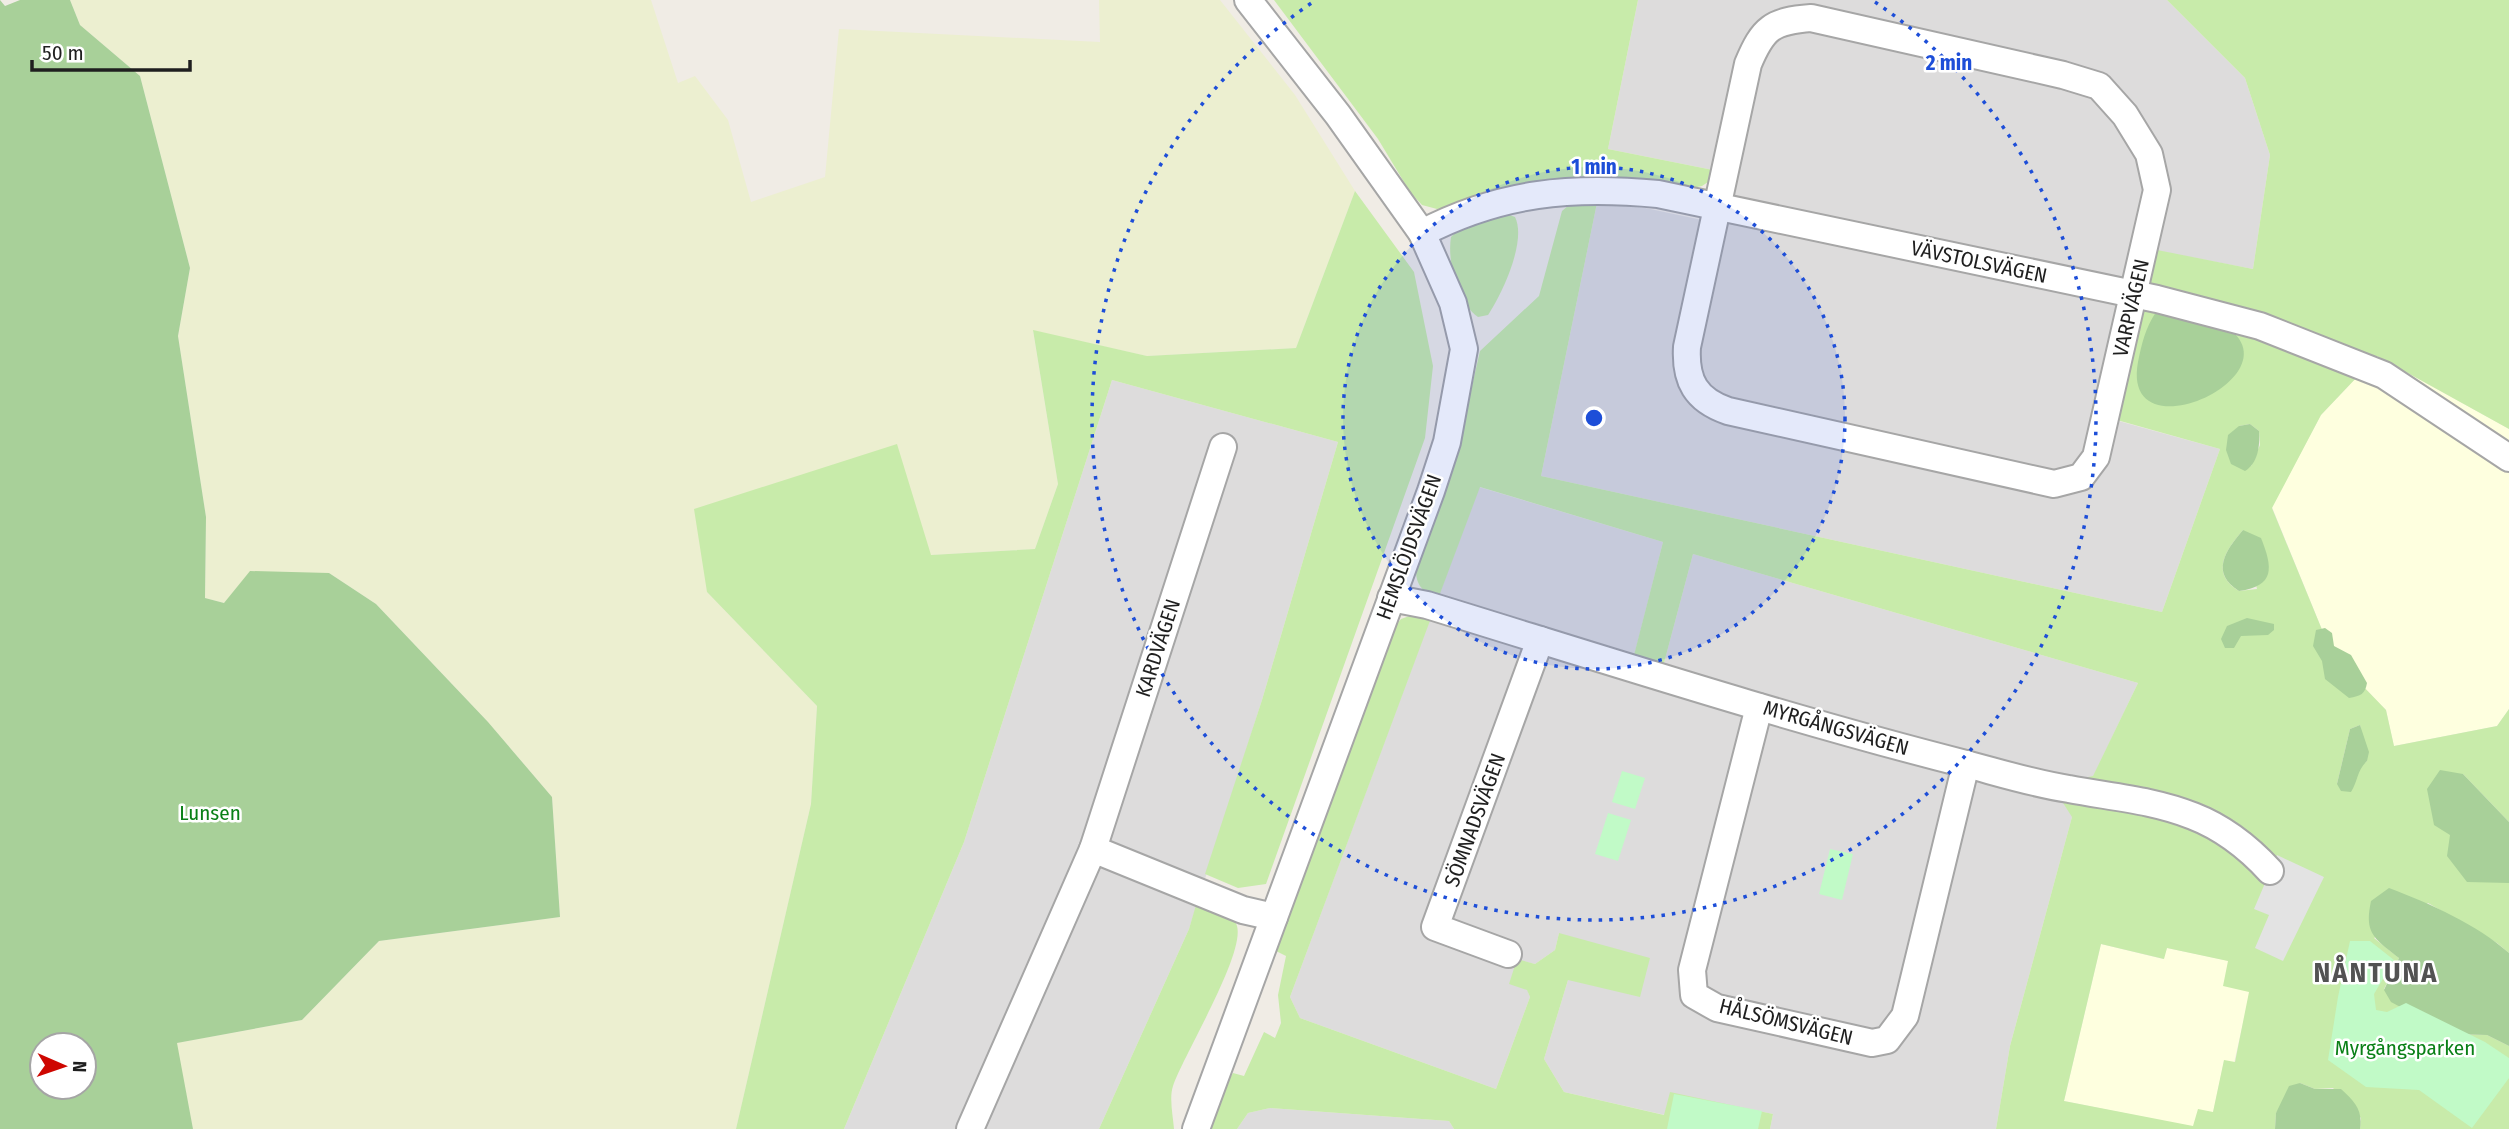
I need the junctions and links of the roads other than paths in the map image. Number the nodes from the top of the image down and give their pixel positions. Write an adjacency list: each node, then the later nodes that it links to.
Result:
1 (1248, 0): 3 (street, HEMSLÖJDSVÄGEN)
2 (1719, 206): 3 (street, VÄVSTOLSVÄGEN); 4 (street, VÄVSTOLSVÄGEN); 4 (street, VARPVÄGEN); 4 (street, VARPVÄGEN)
3 (1422, 233): 7 (street, HEMSLÖJDSVÄGEN)
4 (2135, 295): 6 (street, VÄVSTOLSVÄGEN)
5 (1223, 447): 11 (street, KARDVÄGEN)
6 (2509, 458)
7 (1391, 598): 8 (street, MYRGÅNGSVÄGEN); 13 (street, HEMSLÖJDSVÄGEN)
8 (1540, 640): 9 (street, MYRGÅNGSVÄGEN); 14 (street, SÖMNADSVÄGEN)
9 (1759, 707): 10 (street, MYRGÅNGSVÄGEN); 10 (street, HÅLSÖMSVÄGEN)
10 (1966, 764): 12 (street, MYRGÅNGSVÄGEN)
11 (1093, 849): 13 (street); 15 (street, KARDVÄGEN)
12 (2270, 871)
13 (1275, 917): 16 (street, HEMSLÖJDSVÄGEN)
14 (1508, 954)
15 (970, 1129)
16 (1196, 1129)

